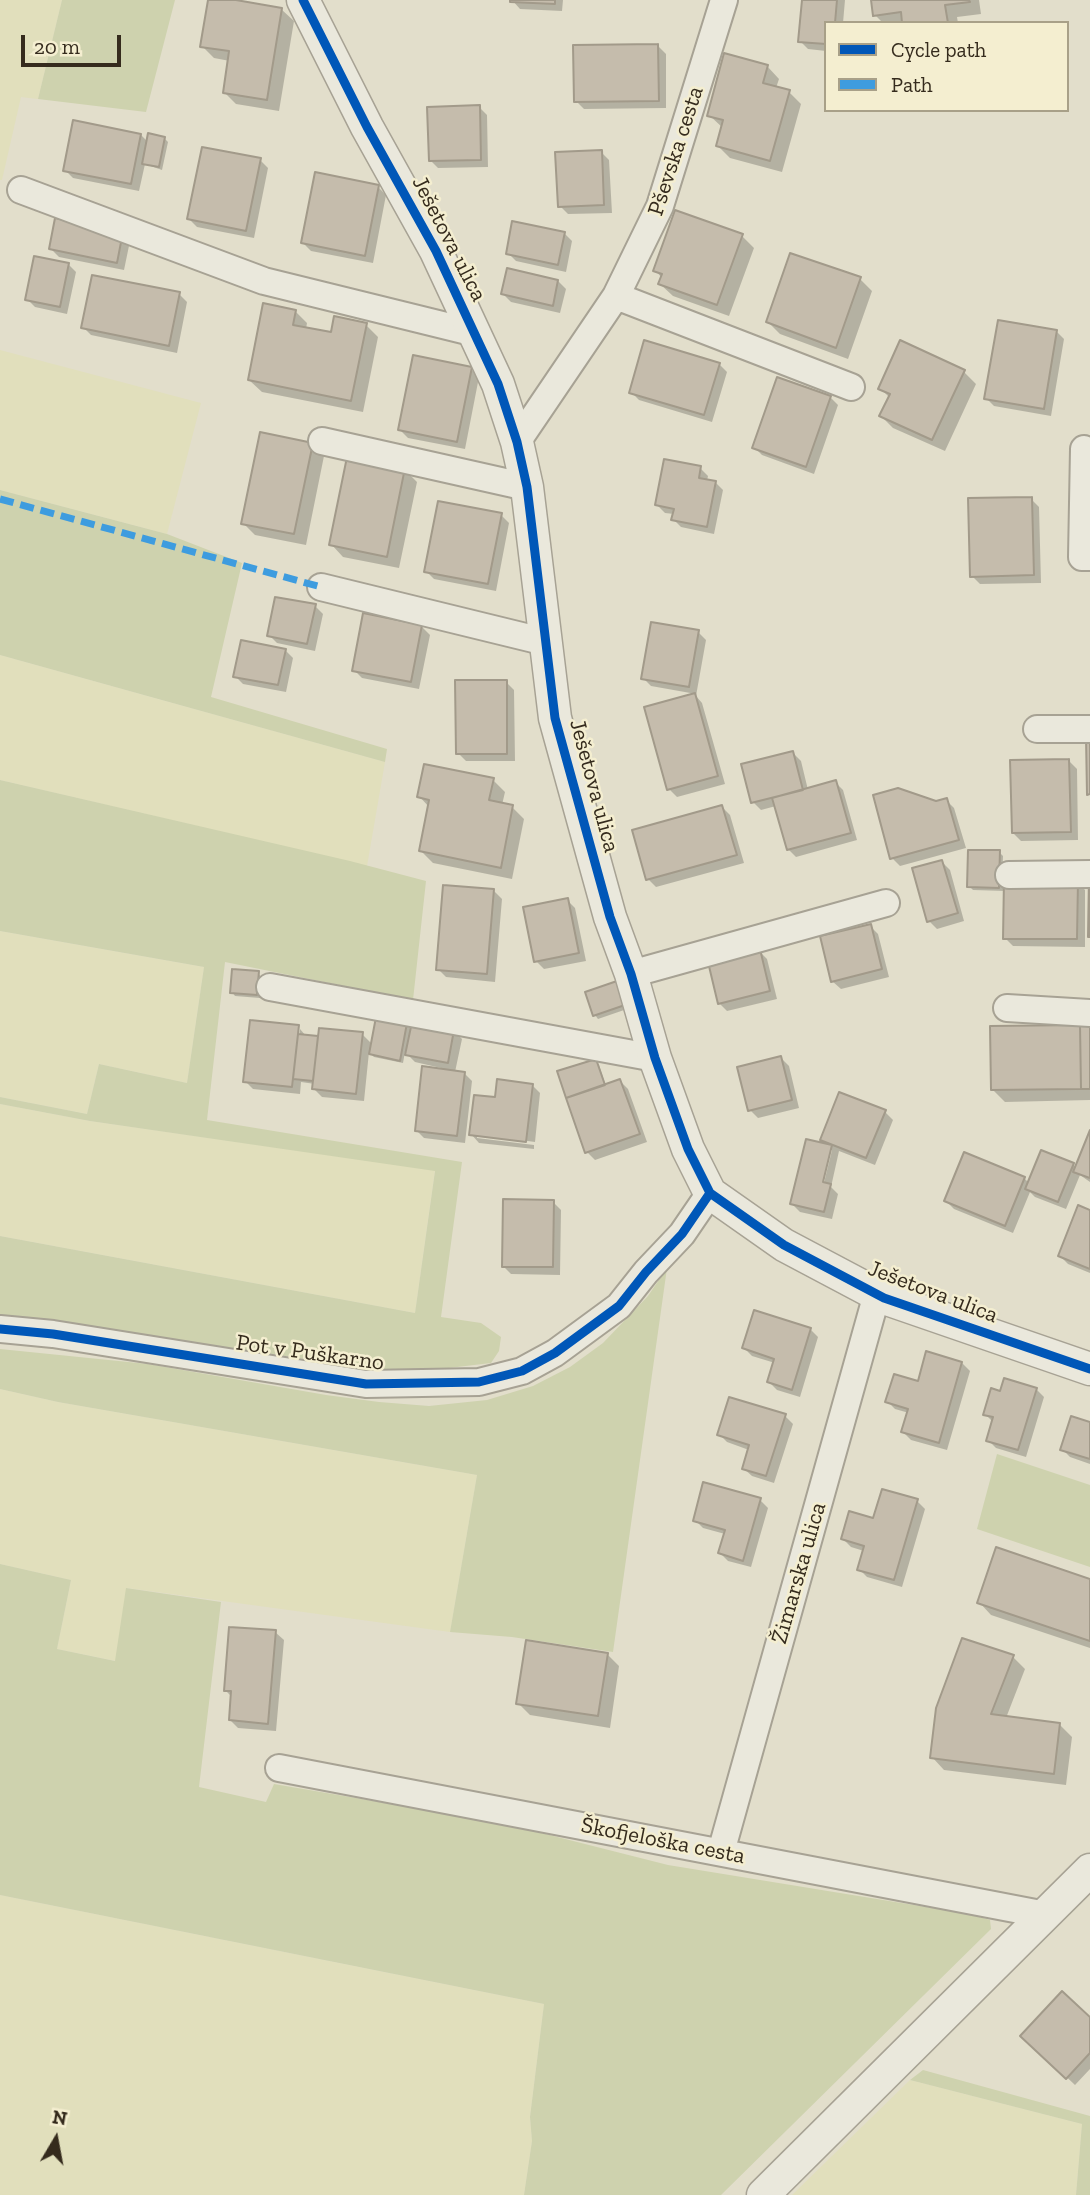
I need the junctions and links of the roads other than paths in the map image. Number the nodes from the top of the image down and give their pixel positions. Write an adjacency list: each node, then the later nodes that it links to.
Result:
1 (303, 0): 5 (street, Ješetova ulica)
2 (724, 0): 4 (street, Pševska cesta)
3 (21, 190): 5 (street, Ješetova ulica)
4 (616, 296): 6 (street); 8 (street)
5 (475, 333): 8 (street, Ješetova ulica)
6 (851, 387)
7 (322, 441): 10 (street)
8 (517, 442): 10 (street, Ješetova ulica)
9 (1084, 449): 11 (street)
10 (527, 487): 13 (street, Ješetova ulica)
11 (1090, 557)
12 (321, 587): 13 (street)
13 (546, 642): 19 (street, Ješetova ulica)
14 (1037, 729): 15 (street)
15 (1090, 729)
16 (1090, 874): 17 (street)
17 (1009, 875)
18 (886, 903): 19 (street)
19 (631, 974): 23 (street, Ješetova ulica)
20 (270, 987): 23 (street)
21 (1007, 1008): 22 (street)
22 (1090, 1013)
23 (655, 1058): 24 (street, Ješetova ulica)
24 (710, 1194): 25 (street, Ješetova ulica); 26 (street, Pot v Puškarno)
25 (877, 1294): 27 (street, Ješetova ulica); 29 (street, Žimarska ulica)
26 (0, 1329)
27 (1090, 1369)
28 (279, 1768): 29 (street, Škofjeloška cesta)
29 (721, 1852): 31 (street, Škofjeloška cesta)
30 (1090, 1870): 31 (street)
31 (1046, 1915): 32 (street)
32 (763, 2195)

